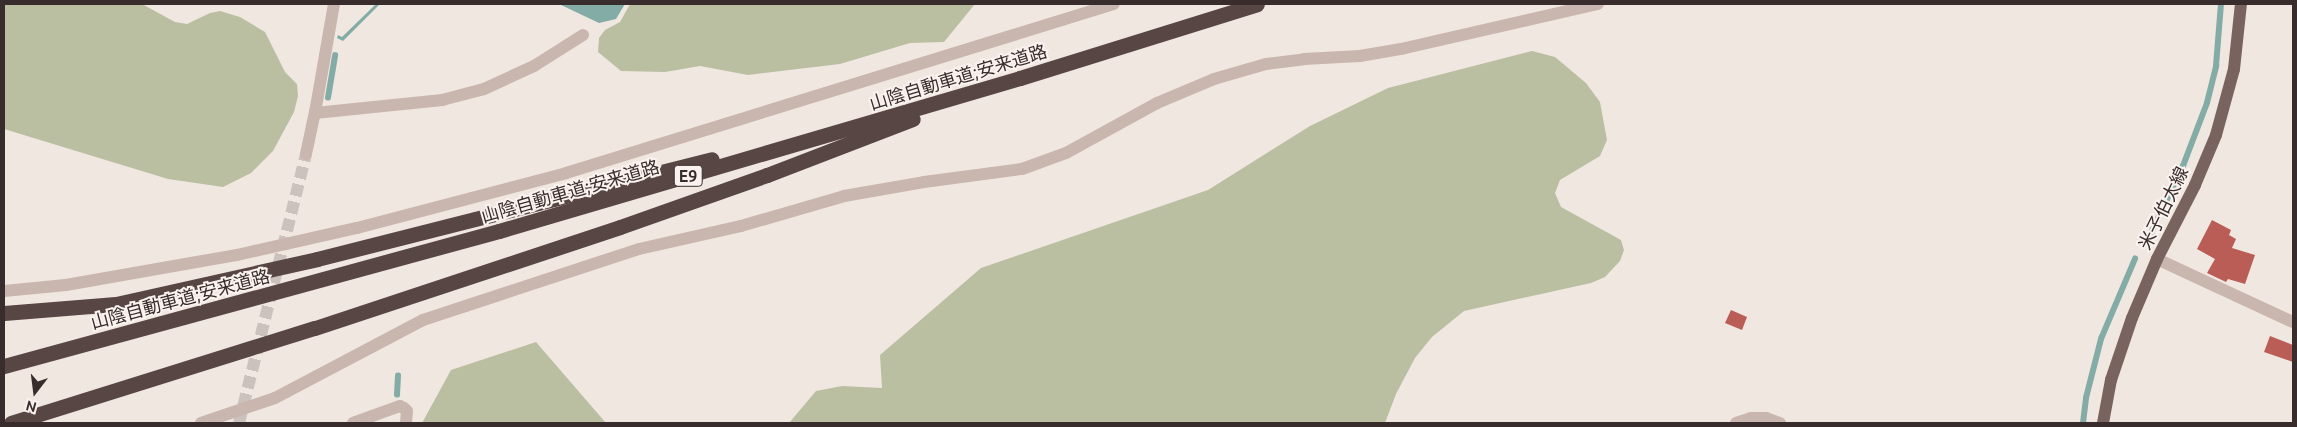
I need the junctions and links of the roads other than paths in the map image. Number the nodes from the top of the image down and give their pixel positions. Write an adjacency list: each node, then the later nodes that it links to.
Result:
1 (334, 4): 8 (street)
2 (1114, 4): 12 (street)
3 (1257, 4): 7 (highway, 山陰自動車道;安来道路 / E9)
4 (1598, 4): 17 (street)
5 (2241, 4): 11 (main road, 米子伯太線)
6 (583, 35): 8 (street)
7 (1020, 78): 9 (highway, 山陰自動車道;安来道路 / E9); 16 (highway)
8 (315, 113): 10 (street)
9 (841, 131): 13 (highway); 15 (highway, 山陰自動車道;安来道路 / E9)
10 (306, 154)
11 (2157, 259): 14 (street); 22 (main road, 米子伯太線)
12 (4, 291)
13 (4, 313)
14 (2293, 322)
15 (4, 366)
16 (11, 423)
17 (201, 423)
18 (352, 423): 19 (street)
19 (406, 423)
20 (1736, 423): 21 (street)
21 (1780, 423)
22 (2103, 423)

